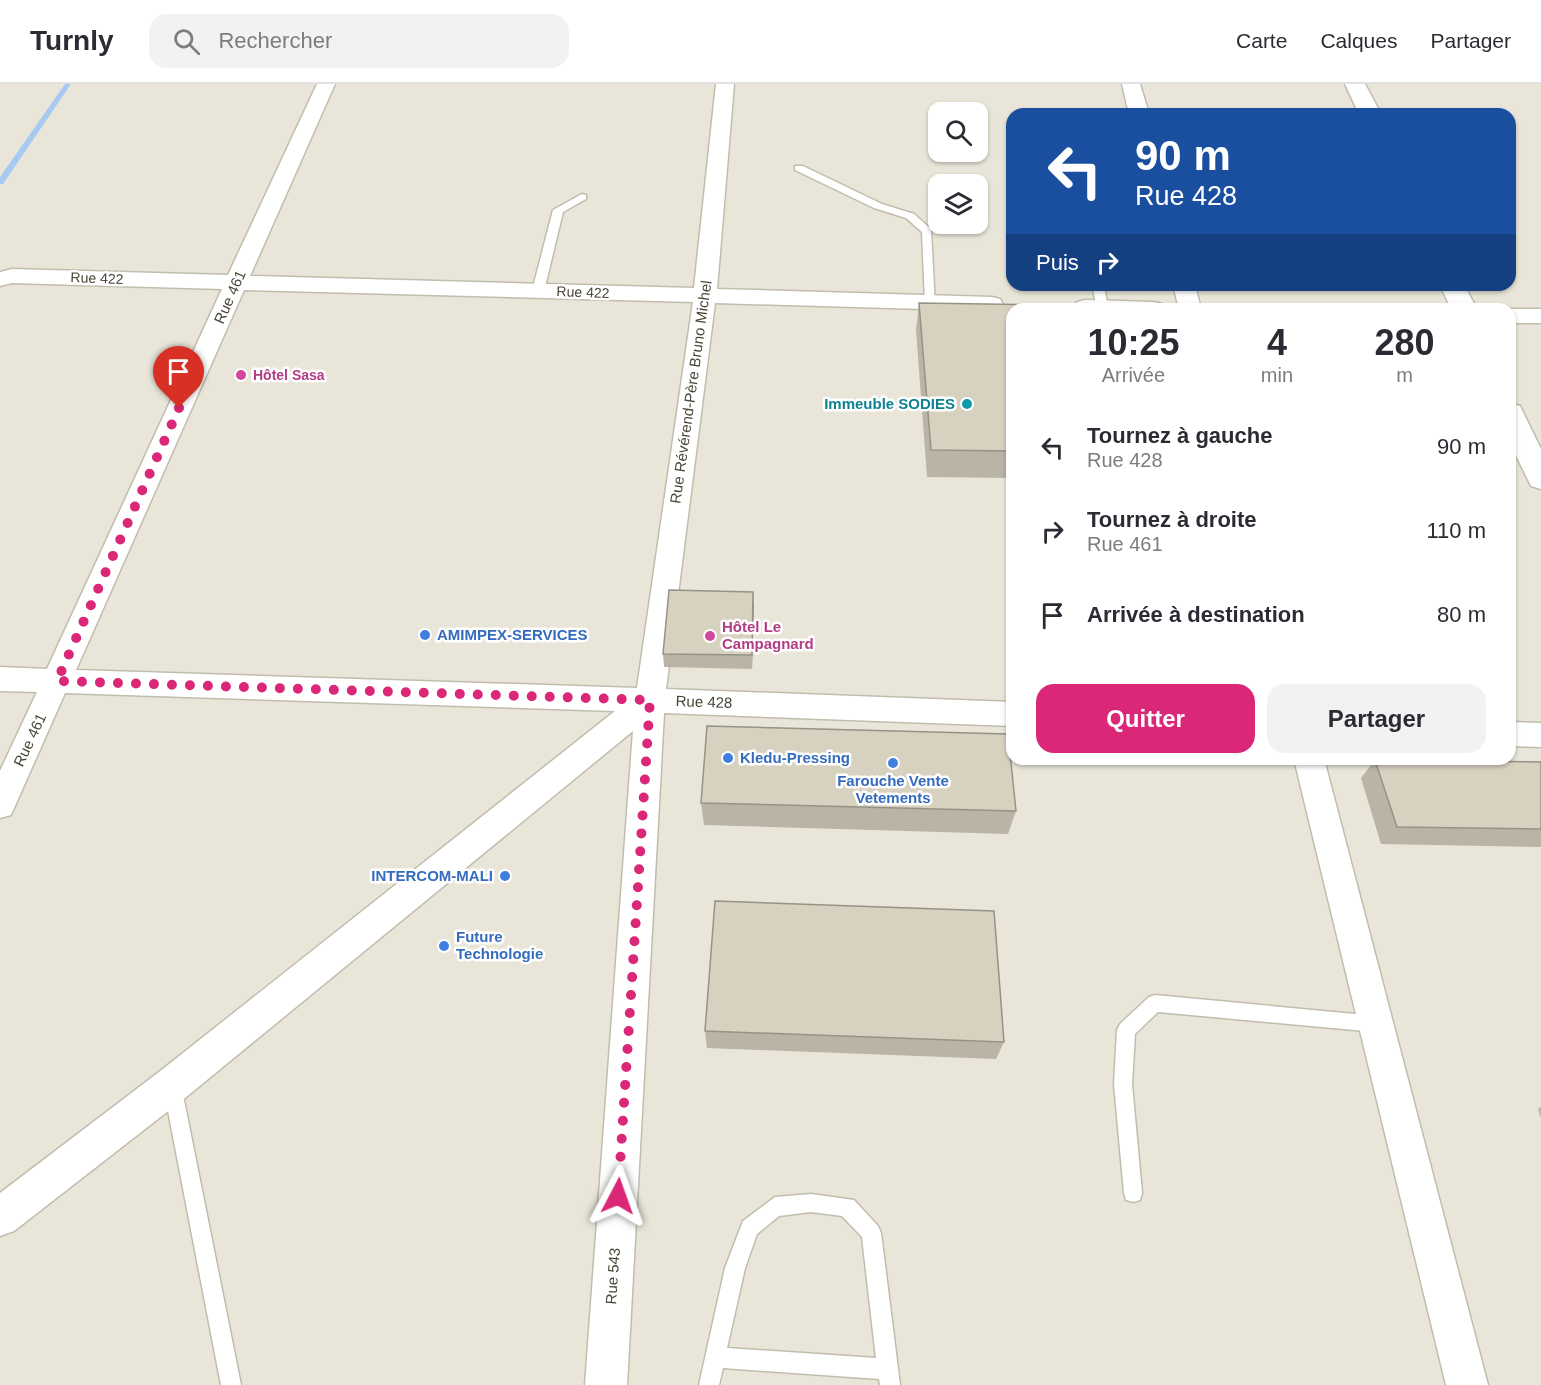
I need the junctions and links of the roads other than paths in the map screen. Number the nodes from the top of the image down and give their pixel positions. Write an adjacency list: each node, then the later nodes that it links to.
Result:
1 (326, 84): 10 (street, Rue 461)
2 (725, 84): 12 (street, Rue Révérend-Père Bruno Michel)
3 (1131, 84): 5 (street)
4 (1355, 84): 6 (street)
5 (1137, 108)
6 (1367, 108)
7 (799, 168): 13 (lane)
8 (582, 197): 11 (lane)
9 (6, 278): 10 (street, Rue 422)
10 (236, 282): 11 (street, Rue 422); 20 (street, Rue 461)
11 (538, 291): 12 (street, Rue 422)
12 (705, 295): 13 (street, Rue 422); 21 (street, Rue Révérend-Père Bruno Michel)
13 (931, 303): 14 (street, Rue 422)
14 (1006, 305)
15 (1516, 316): 16 (street)
16 (1541, 316)
17 (1516, 425): 18 (street)
18 (1541, 479)
19 (0, 679): 20 (street, Rue 428)
20 (57, 681): 21 (street, Rue 428); 26 (street, Rue 461)
21 (650, 700): 22 (street, Rue 428); 28 (street); 34 (street, Rue 543)
22 (1006, 714)
23 (1516, 734): 24 (street)
24 (1541, 735)
25 (1311, 765): 27 (street)
26 (0, 806)
27 (1376, 1024): 29 (lane); 36 (street)
28 (172, 1086): 30 (street); 33 (lane)
29 (1133, 1193)
30 (0, 1217)
31 (715, 1357): 32 (lane); 32 (lane); 35 (lane)
32 (889, 1377)
33 (231, 1385)
34 (606, 1385)
35 (709, 1385)
36 (1467, 1385)

